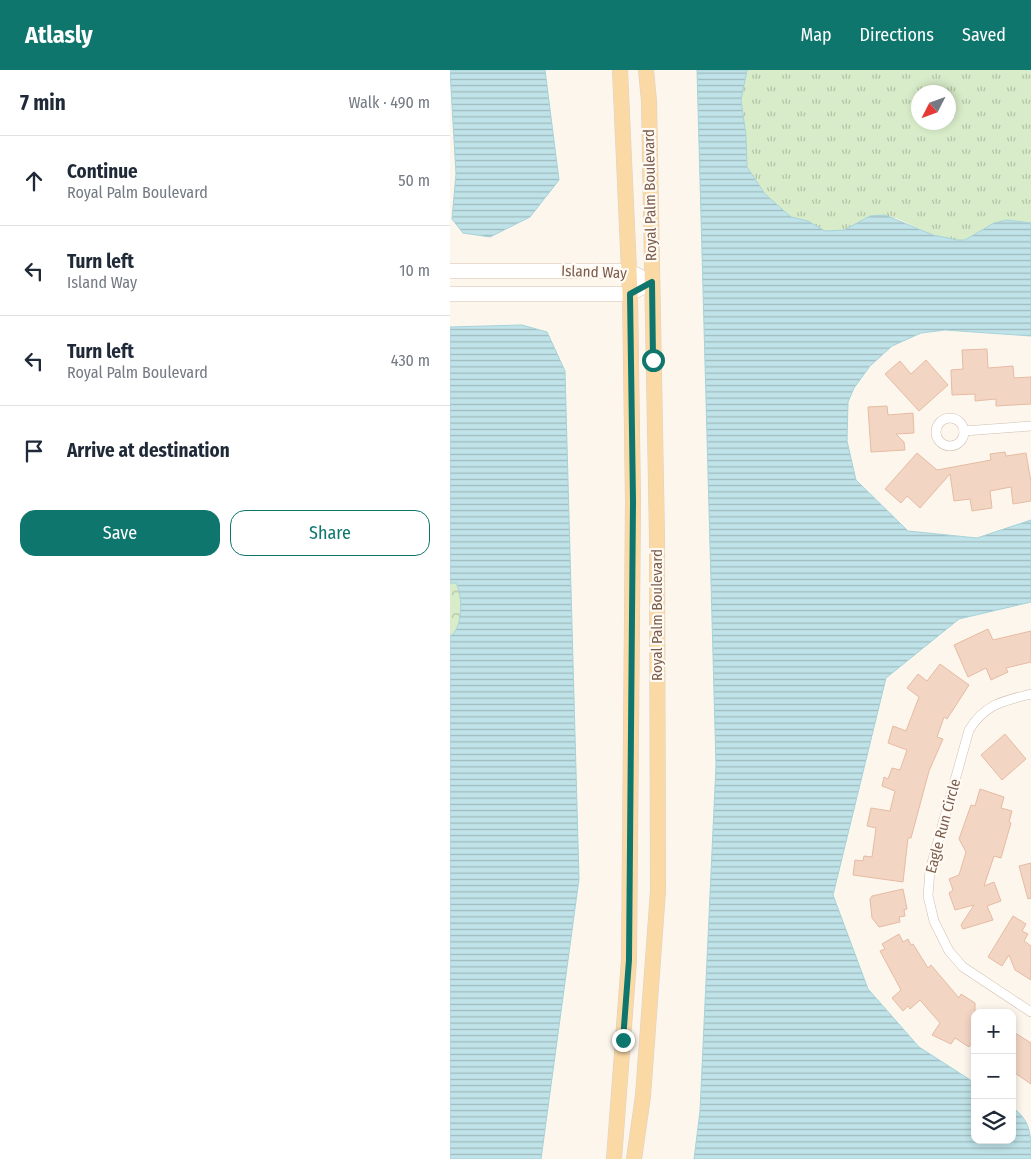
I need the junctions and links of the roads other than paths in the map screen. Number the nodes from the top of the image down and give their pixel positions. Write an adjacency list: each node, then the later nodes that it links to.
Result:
1 (620, 70): 4 (main road, Royal Palm Boulevard)
2 (646, 70): 5 (main road, Royal Palm Boulevard)
3 (450, 271): 4 (street, Island Way)
4 (629, 271): 5 (street, Island Way); 7 (main road, Royal Palm Boulevard)
5 (652, 282): 7 (street, Island Way); 13 (main road, Royal Palm Boulevard)
6 (450, 294): 7 (street, Island Way)
7 (630, 294): 12 (main road, Royal Palm Boulevard)
8 (1031, 426): 9 (street)
9 (964, 431)
10 (1031, 694): 11 (street, Eagle Run Circle)
11 (1031, 1012)
12 (614, 1159)
13 (634, 1159)

